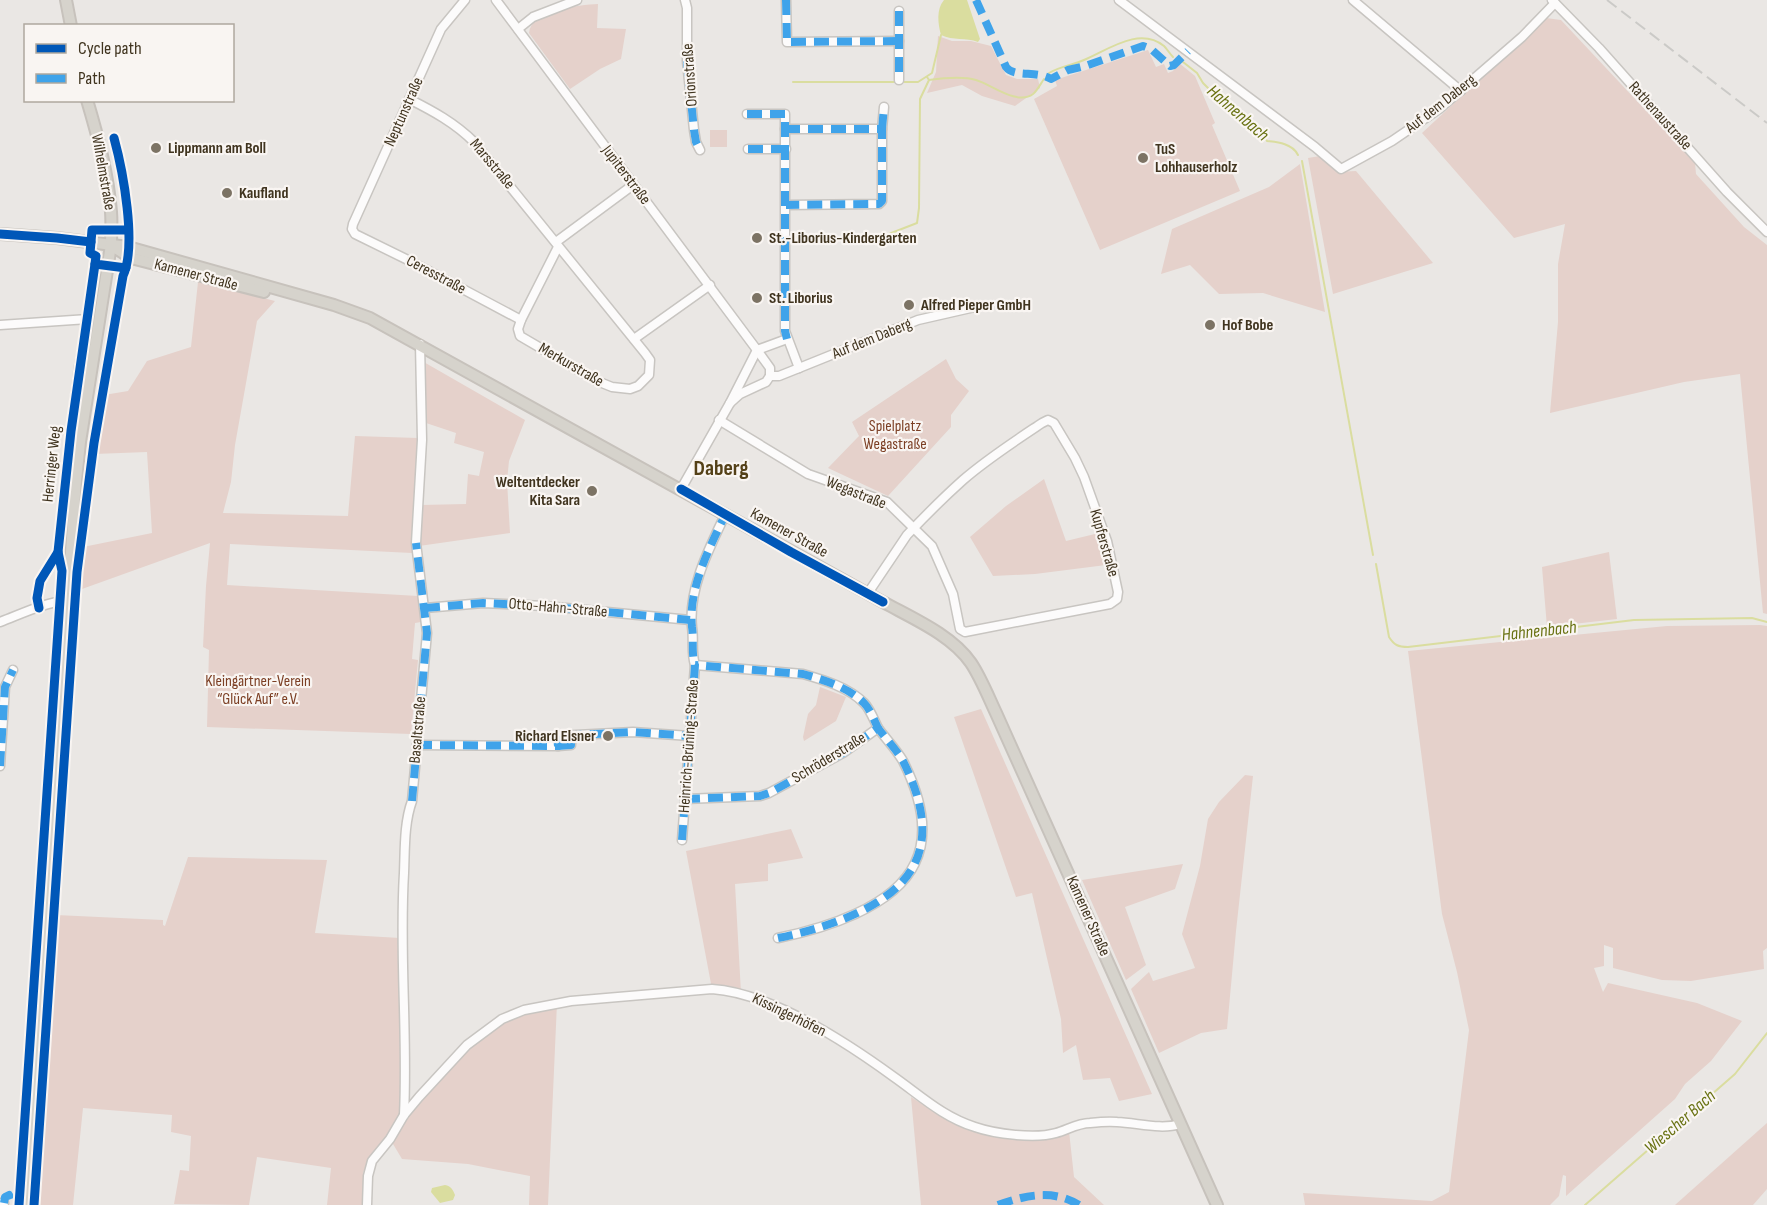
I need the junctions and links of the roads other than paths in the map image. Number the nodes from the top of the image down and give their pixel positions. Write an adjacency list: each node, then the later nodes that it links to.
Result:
1 (66, 0): 11 (main road)
2 (465, 0): 16 (street, Neptunstraße)
3 (496, 0): 12 (street, Jupiterstraße)
4 (577, 0): 12 (street)
5 (685, 0): 24 (street, Orionstraße)
6 (786, 0): 13 (street)
7 (1119, 0): 15 (street, Auf dem Daberg)
8 (1353, 0): 15 (street)
9 (1553, 2): 15 (street, Auf dem Daberg); 28 (street, Rathenaustraße)
10 (899, 11): 13 (street)
11 (71, 24)
12 (518, 28): 25 (street, Jupiterstraße)
13 (899, 41): 14 (street)
14 (899, 80)
15 (1461, 91)
16 (410, 99): 27 (street, Neptunstraße); 30 (street, Marsstraße)
17 (88, 102): 31 (main road, Wilhelmstraße)
18 (884, 108): 21 (street)
19 (747, 114): 20 (street)
20 (785, 129): 21 (street); 23 (street)
21 (882, 129): 26 (street)
22 (748, 149): 23 (street)
23 (786, 149): 26 (street)
24 (700, 150)
25 (633, 185): 30 (street); 32 (street, Jupiterstraße)
26 (786, 205): 37 (street)
27 (352, 230): 34 (street, Ceresstraße)
28 (1767, 232)
29 (0, 234): 31 (main road, Kamener Straße)
30 (557, 244): 34 (street); 36 (street, Merkurstraße)
31 (111, 245): 38 (main road, Kamener Straße); 48 (main road, Herringer Weg)
32 (710, 285): 36 (street); 39 (street, Jupiterstraße)
33 (975, 307): 40 (street, Auf dem Daberg)
34 (521, 320): 36 (street, Merkurstraße)
35 (0, 325): 49 (street, Herringer Weg)
36 (634, 339)
37 (787, 339): 39 (street); 40 (street)
38 (420, 345): 44 (main road, Kamener Straße); 50 (street, Basaltstraße)
39 (757, 350): 41 (street); 42 (street, Auf dem Daberg)
40 (799, 368): 41 (street, Auf dem Daberg)
41 (770, 376): 42 (street, Auf dem Daberg)
42 (730, 403): 43 (street, Auf dem Daberg)
43 (719, 420): 44 (street, Auf dem Daberg); 46 (street, Wegastraße)
44 (681, 489): 45 (main road, Kamener Straße)
45 (725, 515): 47 (main road, Kamener Straße); 51 (street, Heinrich-Brüning-Straße)
46 (914, 527): 47 (street); 53 (street, Wegastraße); 53 (street, Kupferstraße)
47 (868, 593): 64 (main road, Kamener Straße)
48 (67, 600): 49 (street); 65 (main road, Herringer Weg)
49 (39, 608): 52 (street)
50 (425, 608): 51 (street, Otto-Hahn-Straße); 58 (street, Basaltstraße)
51 (690, 620): 54 (street, Heinrich-Brüning-Straße)
52 (0, 622)
53 (969, 632)
54 (695, 665): 56 (street, Schröderstraße); 57 (street, Heinrich-Brüning-Straße)
55 (13, 670): 59 (street)
56 (878, 728): 60 (street, Schröderstraße); 62 (street)
57 (690, 736): 58 (street); 60 (street, Heinrich-Brüning-Straße)
58 (417, 745): 63 (street, Basaltstraße)
59 (0, 766)
60 (686, 799): 61 (street, Heinrich-Brüning-Straße)
61 (682, 840)
62 (778, 938)
63 (404, 1115): 64 (street, Kissingerhöfen); 66 (street, Kissingerhöfen)
64 (1180, 1124): 67 (main road, Kamener Straße)
65 (26, 1205)
66 (368, 1205)
67 (1217, 1205)

